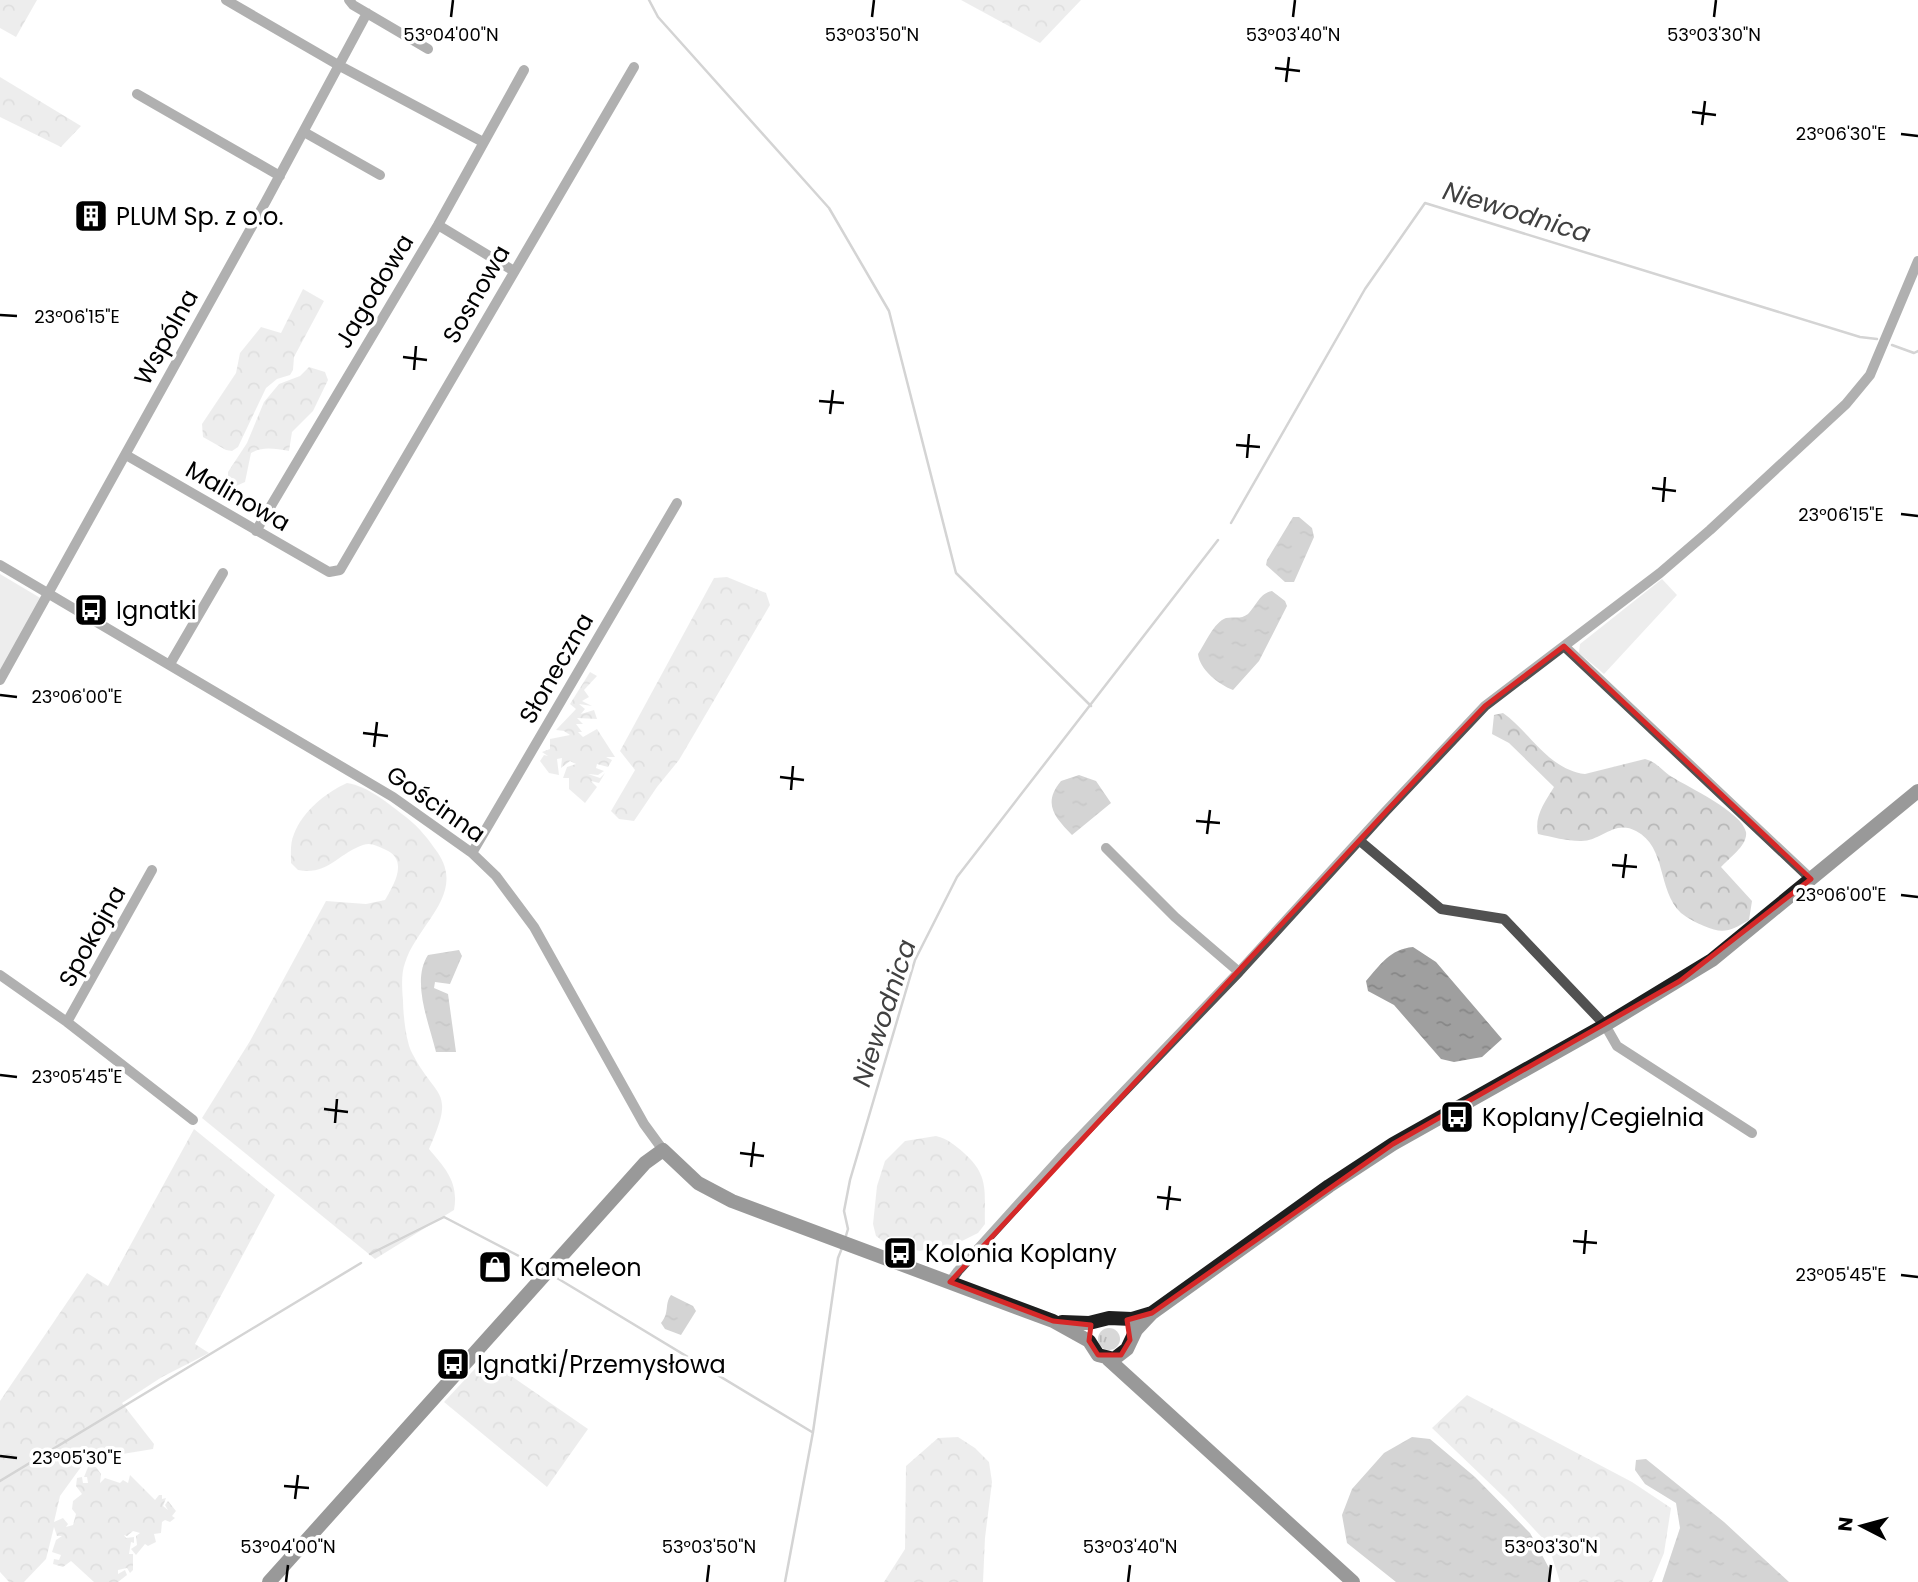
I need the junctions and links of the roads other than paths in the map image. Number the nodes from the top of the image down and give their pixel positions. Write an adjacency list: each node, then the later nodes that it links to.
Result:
1 (226, 0): 5 (street)
2 (349, 0): 3 (street)
3 (367, 13): 4 (street); 5 (street, Wspólna)
4 (428, 49)
5 (340, 66): 9 (street, Wspólna); 10 (street)
6 (634, 67): 15 (street, Sosnowa)
7 (524, 70): 10 (street, Jagodowa)
8 (138, 94): 12 (street)
9 (304, 132): 11 (street); 12 (street, Wspólna)
10 (483, 142): 13 (street, Jagodowa)
11 (380, 175)
12 (279, 176): 16 (street, Wspólna)
13 (438, 225): 15 (street); 18 (street, Jagodowa)
14 (1918, 261): 23 (street)
15 (514, 271): 20 (street, Sosnowa)
16 (126, 455): 18 (street, Malinowa); 22 (street, Wspólna)
17 (677, 503): 29 (street, Słoneczna)
18 (256, 531): 20 (street, Malinowa)
19 (0, 565): 22 (street, Gościnna)
20 (329, 572)
21 (223, 573): 24 (street)
22 (49, 594): 24 (street, Gościnna); 25 (street, Wspólna)
23 (1564, 646): 27 (street); 31 (street)
24 (170, 664): 29 (street, Gościnna)
25 (0, 680)
26 (1918, 792): 31 (street)
27 (1360, 841): 32 (street); 35 (street)
28 (1106, 848): 32 (street)
29 (472, 853): 38 (street, Gościnna)
30 (152, 870): 34 (street, Spokojna)
31 (1811, 879): 35 (street)
32 (1239, 972): 39 (street)
33 (0, 975): 34 (street, Spokojna)
34 (67, 1022): 36 (street, Spokojna)
35 (1605, 1025): 37 (street); 40 (street)
36 (193, 1120)
37 (1752, 1133)
38 (663, 1150): 39 (street); 48 (street)
39 (950, 1282): 43 (street)
40 (1152, 1313): 42 (street); 45 (street)
41 (1101, 1320): 42 (street); 43 (street); 44 (street)
42 (1117, 1320): 45 (street)
43 (1053, 1321): 44 (street)
44 (1089, 1341): 46 (street)
45 (1127, 1346): 46 (street); 47 (street)
46 (1108, 1359): 47 (street)
47 (1139, 1389): 49 (street)
48 (270, 1582)
49 (1353, 1582)

